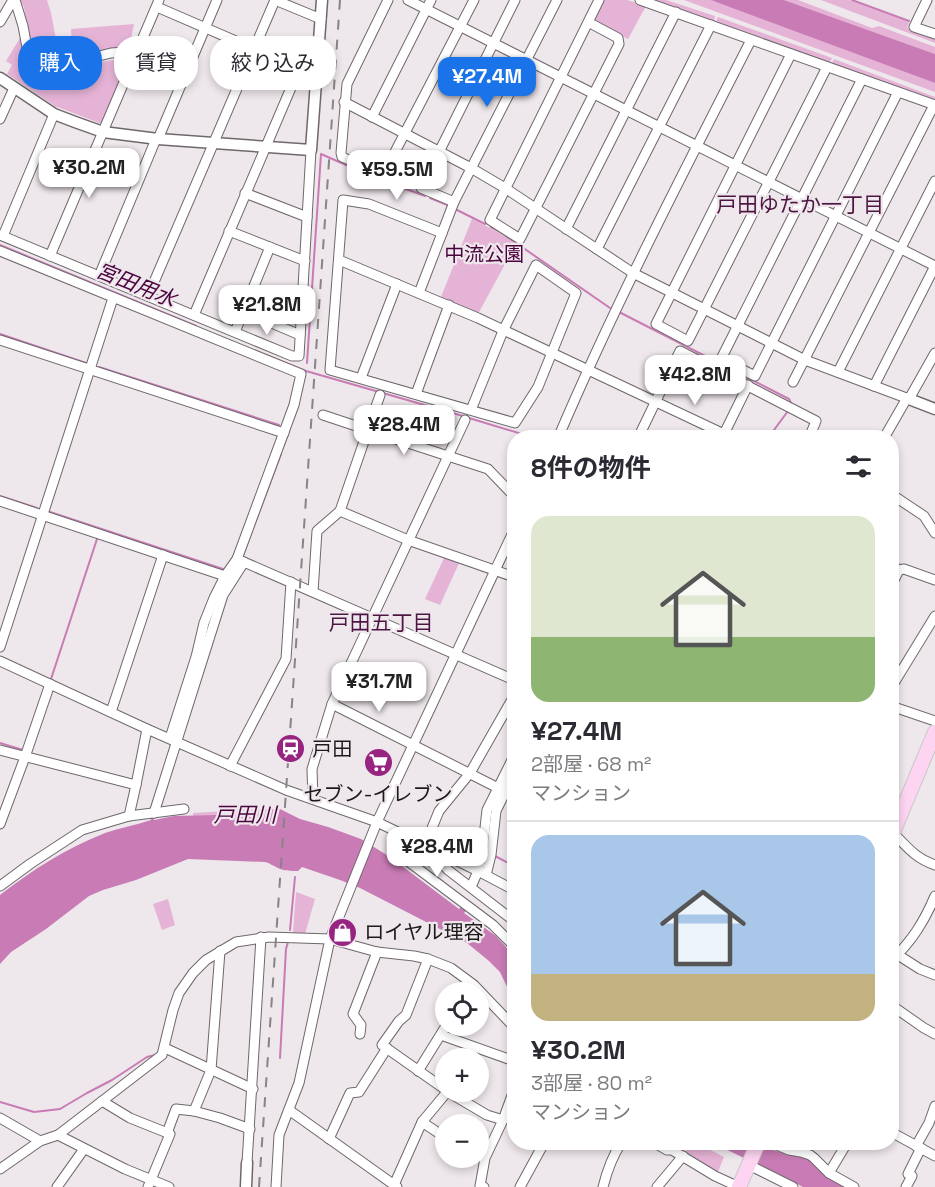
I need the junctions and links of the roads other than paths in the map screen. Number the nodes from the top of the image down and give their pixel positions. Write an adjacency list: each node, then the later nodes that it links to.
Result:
1 (14, 0): 17 (street); 29 (street)
2 (217, 0): 21 (street)
3 (322, 0): 16 (street)
4 (388, 0): 43 (street)
5 (408, 0): 14 (street)
6 (431, 0): 14 (street)
7 (474, 0): 20 (street)
8 (515, 0): 28 (street)
9 (557, 0): 31 (street)
10 (599, 0): 18 (street)
11 (640, 0): 15 (street)
12 (927, 0): 22 (street)
13 (158, 3): 21 (street); 23 (street)
14 (426, 9): 20 (street); 47 (street)
15 (676, 12): 19 (street); 45 (street)
16 (321, 19): 25 (street); 26 (street)
17 (0, 22)
18 (588, 22): 33 (street); 42 (street)
19 (711, 25): 27 (street); 49 (street)
20 (460, 26): 28 (street); 51 (street)
21 (205, 28): 24 (street); 52 (street)
22 (935, 34)
23 (144, 36)
24 (224, 36)
25 (260, 36)
26 (320, 36)
27 (751, 40): 30 (street); 54 (street)
28 (494, 43): 31 (street); 57 (street)
29 (114, 53)
30 (791, 54): 32 (street); 58 (street)
31 (527, 59): 33 (street); 59 (street)
32 (827, 67): 35 (street); 61 (street)
33 (561, 77): 42 (street); 62 (street)
34 (0, 78): 36 (street)
35 (862, 79): 41 (street); 64 (street)
36 (14, 88): 46 (street); 48 (street)
37 (121, 90): 50 (street)
38 (236, 90): 53 (street)
39 (290, 90): 55 (street)
40 (316, 90): 56 (street)
41 (898, 92): 44 (street); 67 (street)
42 (594, 93): 45 (street); 66 (street)
43 (344, 102): 47 (street); 51 (street)
44 (934, 105): 72 (street)
45 (626, 110): 49 (street); 69 (street)
46 (54, 114): 50 (street); 73 (street)
47 (372, 117): 51 (street)
48 (0, 119)
49 (659, 127): 54 (street); 75 (street)
50 (103, 132): 52 (street); 78 (street)
51 (405, 134): 57 (street)
52 (157, 139): 53 (street); 83 (street)
53 (213, 143): 55 (street); 87 (street)
54 (697, 146): 58 (street); 82 (street)
55 (265, 148): 56 (street); 63 (street)
56 (311, 150): 68 (street)
57 (439, 152): 59 (street); 65 (street)
58 (735, 165): 61 (street); 85 (street)
59 (471, 168): 62 (street); 65 (street)
60 (935, 181): 76 (street)
61 (769, 182): 64 (street); 90 (street)
62 (505, 188): 66 (street); 66 (street)
63 (245, 193): 68 (street); 70 (street)
64 (802, 199): 67 (street); 93 (street)
65 (452, 207): 71 (street)
66 (535, 208): 69 (street)
67 (836, 216): 72 (street); 98 (street)
68 (307, 217): 80 (street)
69 (566, 229): 75 (street)
70 (229, 231): 74 (street); 92 (street)
71 (442, 233): 79 (street); 86 (street)
72 (869, 233): 76 (street); 101 (street)
73 (1, 236): 78 (street)
74 (270, 247): 80 (street); 91 (street)
75 (597, 249): 82 (street)
76 (901, 249): 81 (street); 104 (street)
77 (0, 251): 88 (street)
78 (50, 256): 83 (street)
79 (339, 260): 84 (street); 105 (street)
80 (304, 261): 96 (street)
81 (935, 266): 108 (street)
82 (633, 273): 85 (street); 103 (street)
83 (99, 276): 87 (street)
84 (397, 284): 86 (street); 105 (street)
85 (671, 292): 90 (street); 90 (street)
86 (419, 293): 89 (street)
87 (148, 296): 92 (street)
88 (113, 298): 102 (street); 124 (street)
89 (449, 305): 94 (street); 109 (street)
90 (705, 309): 93 (street)
91 (243, 312): 95 (street); 96 (street)
92 (194, 315): 95 (street)
93 (737, 326): 98 (street); 98 (street)
94 (503, 331): 99 (street); 99 (street); 114 (street)
95 (235, 332): 96 (street)
96 (300, 335)
97 (0, 340): 102 (street)
98 (771, 343): 101 (street)
99 (551, 353): 103 (street); 114 (street)
100 (935, 353): 111 (street)
101 (805, 360): 104 (street); 106 (street)
102 (90, 369): 124 (street); 130 (street)
103 (587, 370): 112 (street); 118 (street)
104 (838, 372): 108 (street)
105 (361, 378): 109 (street)
106 (793, 382)
107 (748, 385): 112 (street); 121 (street); 122 (street)
108 (874, 386): 111 (street)
109 (416, 394): 114 (street)
110 (380, 395): 117 (street)
111 (908, 398): 113 (street); 123 (street)
112 (654, 402): 119 (street); 120 (street)
113 (935, 409)
114 (471, 410)
115 (324, 415): 117 (street)
116 (465, 420): 125 (street)
117 (368, 430): 125 (street); 129 (street)
118 (561, 430)
119 (642, 430)
120 (711, 430)
121 (726, 430)
122 (812, 430)
123 (889, 430)
124 (284, 433): 135 (street)
125 (448, 456): 126 (street); 132 (street)
126 (507, 489)
127 (899, 499): 131 (street)
128 (0, 501): 130 (street)
129 (340, 511): 132 (street); 142 (street)
130 (43, 516): 134 (street); 145 (street)
131 (935, 533)
132 (408, 540): 137 (street); 144 (street)
133 (507, 545): 137 (street)
134 (163, 555): 139 (street); 154 (street)
135 (241, 561): 139 (street); 141 (street); 158 (street)
136 (899, 570): 140 (street)
137 (495, 571): 138 (street); 146 (street)
138 (507, 575)
139 (225, 576): 158 (street)
140 (935, 580)
141 (291, 582): 142 (street); 162 (street)
142 (313, 592): 144 (street)
143 (935, 616): 148 (street)
144 (372, 617): 146 (street); 151 (street)
145 (0, 647)
146 (455, 654): 149 (street); 159 (street)
147 (0, 661): 150 (street)
148 (899, 675)
149 (507, 677)
150 (50, 684): 154 (street); 161 (street)
151 (332, 704): 159 (street); 166 (street)
152 (507, 708): 163 (street)
153 (899, 709): 155 (street)
154 (111, 712): 156 (street)
155 (935, 721)
156 (147, 729): 158 (street); 164 (street)
157 (935, 732): 170 (main road)
158 (173, 740): 162 (street); 168 (street)
159 (413, 746): 163 (street); 171 (street)
160 (0, 750): 161 (street)
161 (25, 757): 164 (street); 172 (street)
162 (230, 766): 166 (street)
163 (470, 773): 165 (street); 174 (street)
164 (136, 785): 169 (street)
165 (506, 791): 177 (street)
166 (313, 799): 171 (street)
167 (184, 809): 168 (street)
168 (154, 813): 169 (street)
169 (129, 816): 178 (street)
170 (899, 817)
171 (377, 822): 174 (street); 184 (street)
172 (0, 824)
173 (899, 841): 176 (street)
174 (425, 845): 177 (street); 180 (street)
175 (401, 856): 185 (street)
176 (935, 865)
177 (482, 873): 179 (street); 180 (street)
178 (0, 886)
179 (507, 886)
180 (474, 890): 182 (street)
181 (935, 896): 188 (street)
182 (507, 916)
183 (261, 937): 184 (street); 186 (street); 206 (street)
184 (330, 939): 187 (street); 212 (street)
185 (507, 939)
186 (220, 951): 200 (street); 203 (street)
187 (377, 952): 189 (street); 196 (street)
188 (899, 952)
189 (428, 959): 192 (street); 201 (street)
190 (899, 960): 191 (street)
191 (935, 975)
192 (464, 982)
193 (489, 1005): 195 (street)
194 (899, 1011): 197 (street)
195 (507, 1022)
196 (360, 1034)
197 (935, 1034)
198 (440, 1036): 204 (street)
199 (457, 1036): 202 (street)
200 (165, 1048): 203 (street); 207 (street)
201 (387, 1048): 204 (street); 222 (street)
202 (507, 1059)
203 (210, 1070): 206 (street); 213 (street)
204 (418, 1071): 205 (street)
205 (435, 1083)
206 (253, 1089): 217 (street)
207 (102, 1101): 219 (street); 220 (street)
208 (438, 1102): 216 (street)
209 (465, 1102): 215 (street)
210 (935, 1106): 225 (street)
211 (507, 1109): 215 (street)
212 (289, 1110): 222 (street); 249 (street)
213 (194, 1111): 217 (street); 219 (street)
214 (0, 1118): 223 (street)
215 (503, 1120): 224 (street)
216 (422, 1122): 218 (street); 244 (street)
217 (250, 1129): 235 (street)
218 (435, 1131)
219 (167, 1133): 242 (street)
220 (58, 1135): 223 (street); 226 (street)
221 (899, 1136): 225 (street)
222 (329, 1139): 240 (street)
223 (40, 1141): 238 (street)
224 (489, 1144)
225 (918, 1147): 234 (street); 256 (street)
226 (84, 1149): 242 (street); 246 (street)
227 (540, 1150): 251 (street)
228 (616, 1150): 252 (street)
229 (678, 1150): 233 (street)
230 (755, 1150): 236 (main road)
231 (789, 1150): 239 (street)
232 (843, 1150): 239 (street)
233 (683, 1156): 241 (street); 254 (street)
234 (935, 1156)
235 (248, 1163): 248 (street)
236 (749, 1164): 243 (street); 254 (main road)
237 (482, 1168): 245 (street)
238 (0, 1169)
239 (829, 1173): 255 (street)
240 (383, 1177): 244 (street); 250 (street)
241 (660, 1183): 253 (street)
242 (149, 1184): 247 (street)
243 (789, 1185)
244 (395, 1186)
245 (481, 1186)
246 (57, 1187)
247 (169, 1187)
248 (246, 1187)
249 (276, 1187)
250 (379, 1187)
251 (520, 1187)
252 (603, 1187)
253 (672, 1187)
254 (739, 1187)
255 (854, 1187)
256 (906, 1187)

